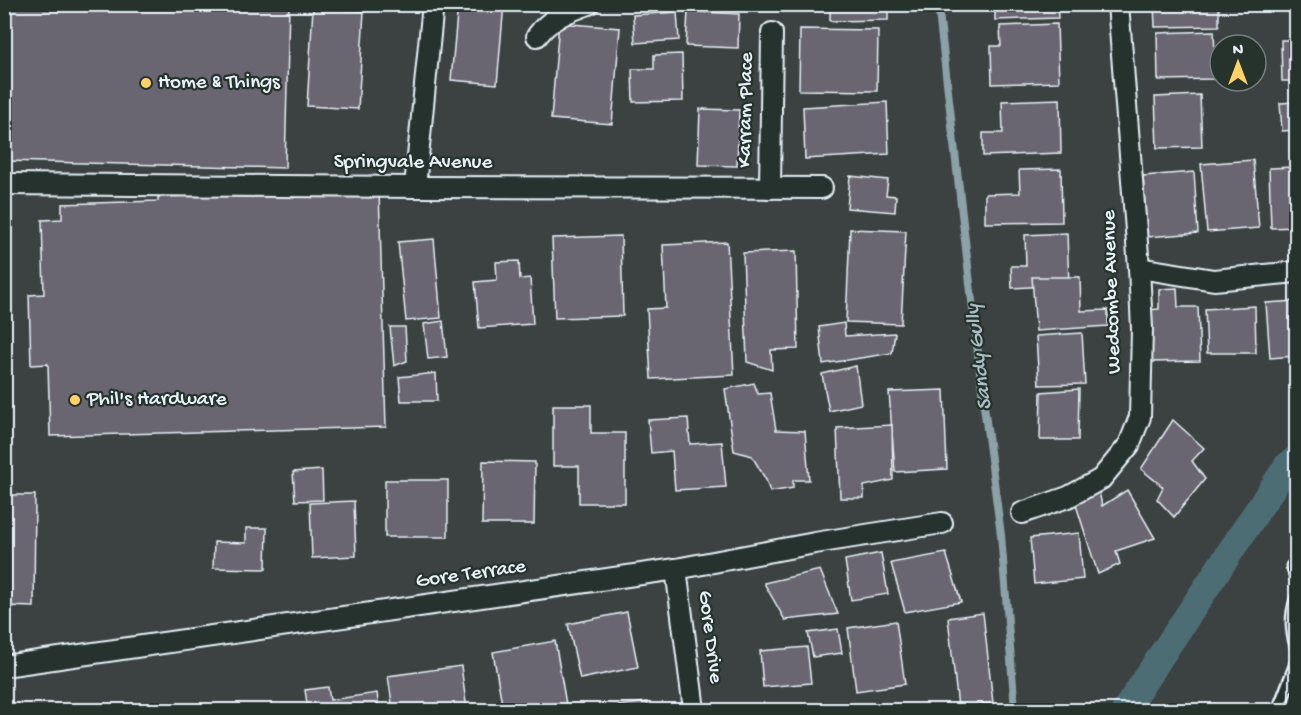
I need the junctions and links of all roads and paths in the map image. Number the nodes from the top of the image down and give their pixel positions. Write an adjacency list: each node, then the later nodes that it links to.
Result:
1 (433, 4): 7 (street)
2 (589, 4): 5 (street)
3 (1118, 4): 10 (street, Wedcombe Avenue)
4 (772, 33): 8 (street, Karram Place)
5 (537, 36)
6 (4, 184): 7 (street, Springvale Avenue)
7 (415, 187): 8 (street, Springvale Avenue)
8 (770, 188): 9 (street, Springvale Avenue)
9 (822, 188)
10 (1139, 268): 11 (street); 12 (street, Wedcombe Avenue)
11 (1296, 272)
12 (1022, 513)
13 (942, 523): 15 (street, Gore Terrace)
14 (1292, 566): 16 (lane)
15 (676, 569): 20 (street, Gore Terrace); 21 (street, Gore Drive)
16 (1296, 578)
17 (1296, 599): 18 (lane)
18 (1296, 646)
19 (1296, 663): 22 (lane)
20 (4, 666)
21 (694, 711)
22 (1278, 711)

